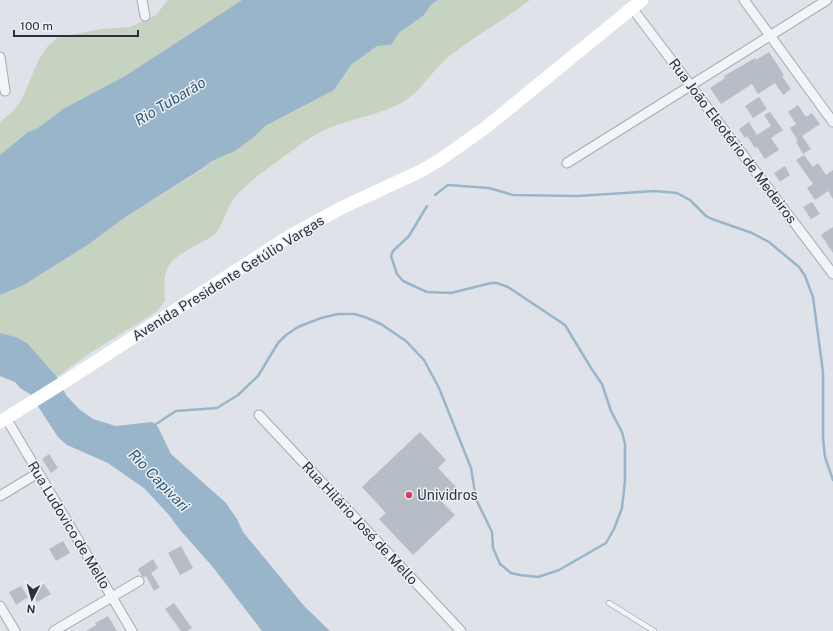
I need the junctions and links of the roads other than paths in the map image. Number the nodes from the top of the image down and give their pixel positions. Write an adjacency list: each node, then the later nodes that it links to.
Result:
1 (142, 0): 5 (street)
2 (744, 0): 6 (street)
3 (827, 0): 6 (street)
4 (637, 4): 8 (street, Rua João Eleotério de Medeiros); 14 (main road, Avenida Presidente Getúlio Vargas)
5 (145, 16)
6 (770, 35): 8 (street); 10 (street)
7 (0, 57): 9 (street)
8 (691, 86): 11 (street); 12 (street, Rua João Eleotério de Medeiros)
9 (5, 91)
10 (833, 122)
11 (567, 163)
12 (833, 274)
13 (259, 415): 24 (street, Rua Hilário José de Mello)
14 (3, 420): 15 (street, Rua Ludovico de Mello)
15 (38, 473): 16 (street); 18 (street, Rua Ludovico de Mello)
16 (0, 496)
17 (139, 581): 18 (street)
18 (112, 597): 22 (street); 23 (street, Rua Ludovico de Mello)
19 (609, 603): 25 (lane)
20 (0, 606): 21 (street)
21 (15, 631)
22 (54, 631)
23 (132, 631)
24 (460, 631)
25 (654, 631)

